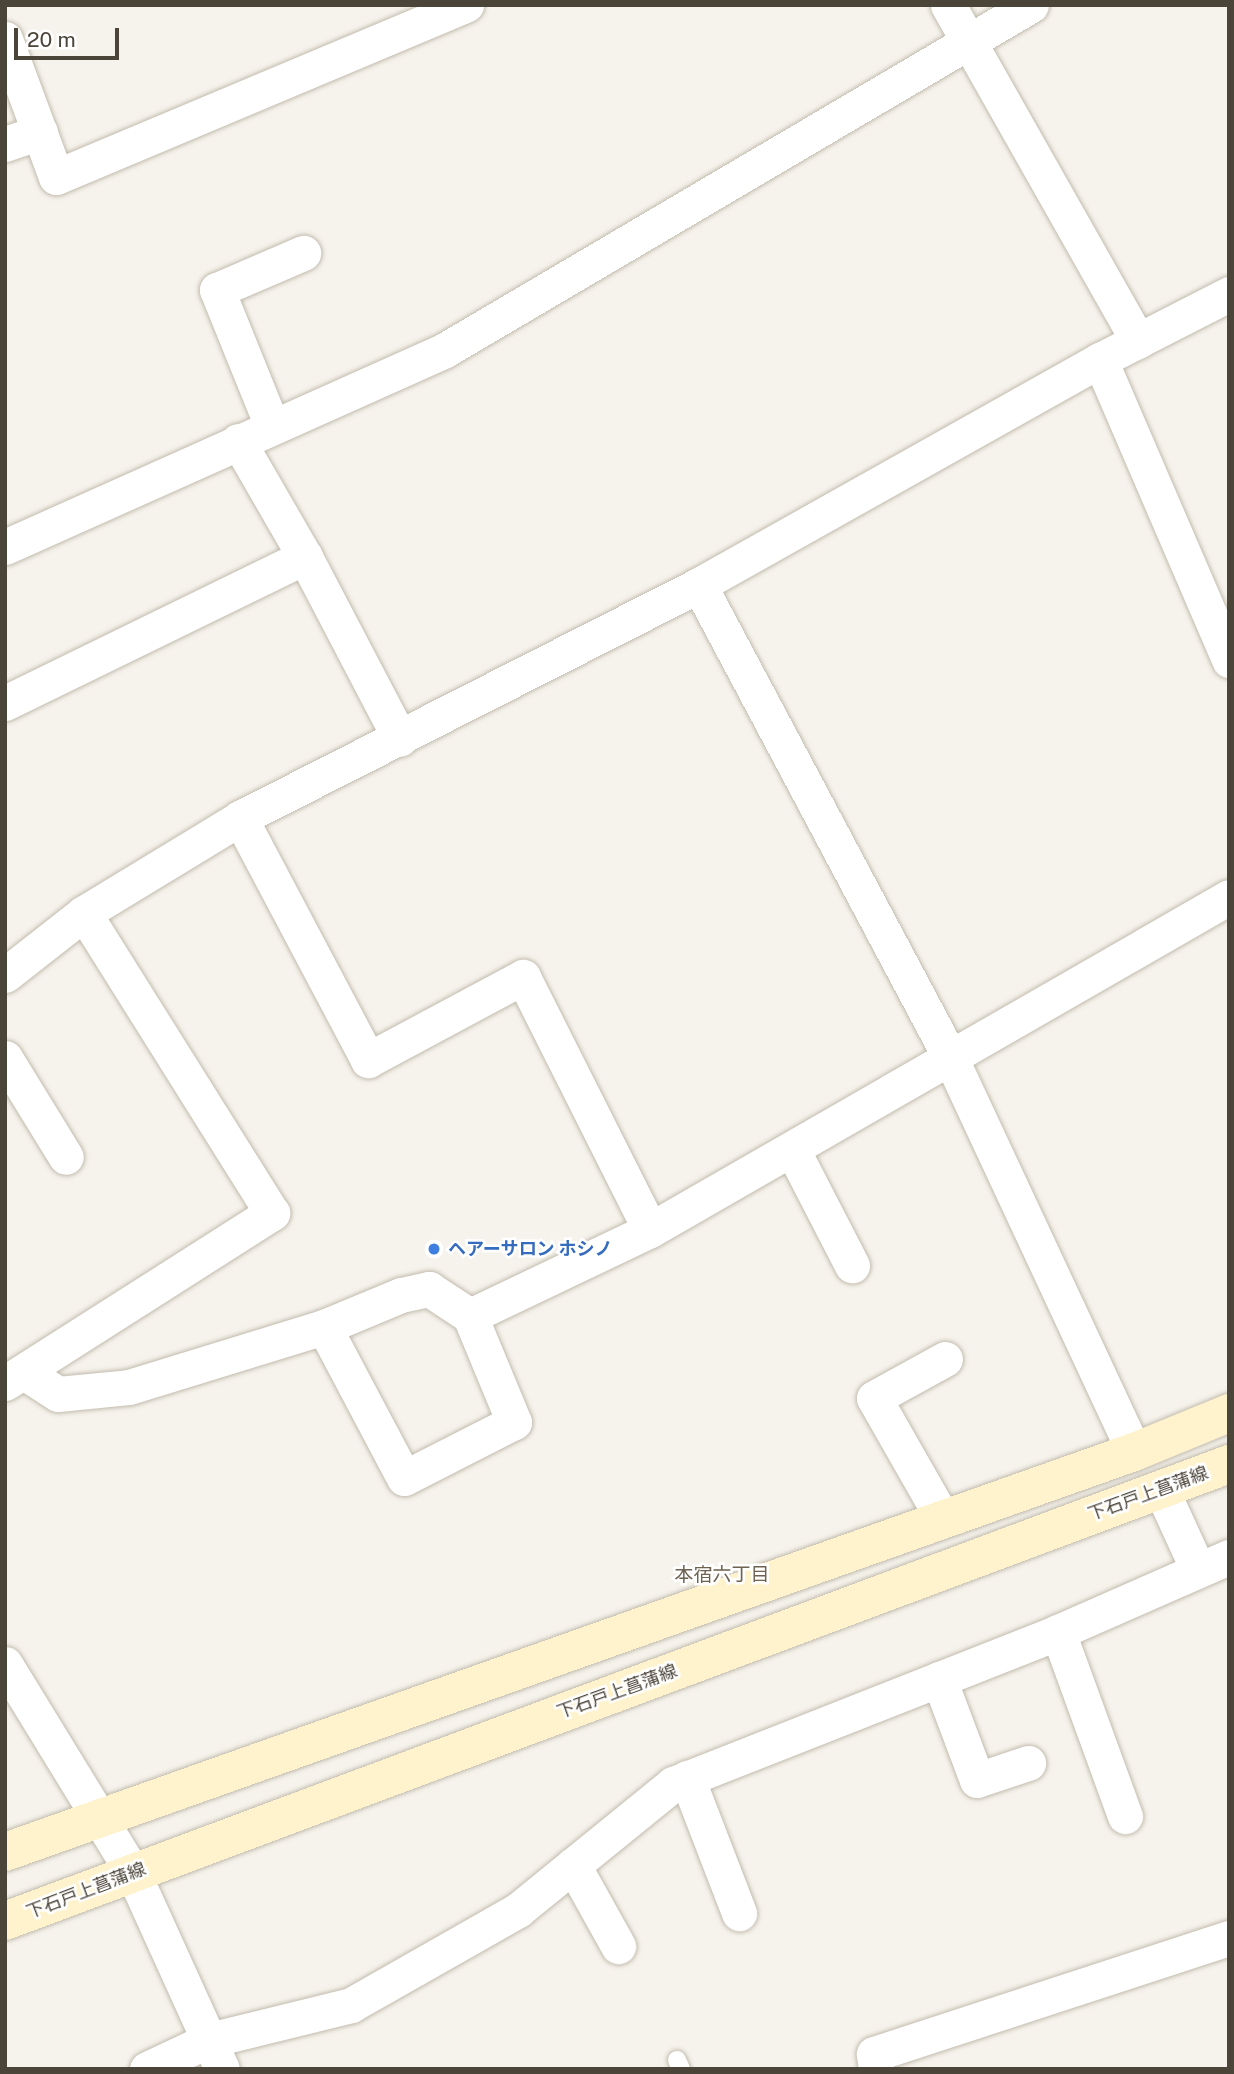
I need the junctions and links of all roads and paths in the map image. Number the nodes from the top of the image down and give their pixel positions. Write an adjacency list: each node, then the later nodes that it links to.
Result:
1 (466, 5): 6 (street)
2 (948, 5): 5 (street)
3 (1031, 5): 5 (street)
4 (5, 39): 6 (street)
5 (970, 40): 10 (street); 12 (street)
6 (40, 132): 7 (street)
7 (5, 144)
8 (303, 253): 12 (street)
9 (1229, 294): 10 (street)
10 (1138, 341): 11 (street)
11 (1100, 360): 16 (street); 17 (street)
12 (272, 426): 13 (street)
13 (238, 442): 14 (street); 15 (street)
14 (5, 547)
15 (305, 557): 18 (street); 19 (street)
16 (699, 585): 19 (street); 25 (street)
17 (1229, 660)
18 (5, 703)
19 (400, 739): 20 (street)
20 (240, 818): 22 (street); 28 (street)
21 (1229, 897): 25 (street)
22 (84, 913): 23 (street); 33 (street)
23 (5, 975)
24 (5, 1058): 27 (street)
25 (951, 1059): 26 (street); 35 (street)
26 (792, 1149): 28 (street); 29 (street)
27 (66, 1157)
28 (650, 1230): 30 (street)
29 (852, 1265)
30 (470, 1316): 31 (street); 31 (street)
31 (324, 1327): 33 (street)
32 (945, 1359): 38 (street)
33 (14, 1377)
34 (1229, 1413): 35 (main road)
35 (1134, 1452): 38 (main road)
36 (1229, 1464): 37 (main road, 下石戸上菖蒲線)
37 (1161, 1489): 39 (street); 49 (main road, 下石戸上菖蒲線)
38 (943, 1519): 46 (main road)
39 (1214, 1564): 40 (street)
40 (1058, 1632): 42 (street); 45 (street)
41 (5, 1664): 46 (street)
42 (939, 1679): 43 (street); 44 (street)
43 (1028, 1763)
44 (687, 1778): 48 (street); 50 (street)
45 (1125, 1816)
46 (98, 1817): 47 (main road); 49 (street)
47 (5, 1852)
48 (573, 1865): 53 (street); 54 (street)
49 (133, 1873): 51 (main road, 下石戸上菖蒲線); 54 (street)
50 (739, 1913)
51 (5, 1922)
52 (1229, 1938): 56 (street)
53 (618, 1946)
54 (216, 2054): 55 (street)
55 (147, 2069)
56 (876, 2069)

